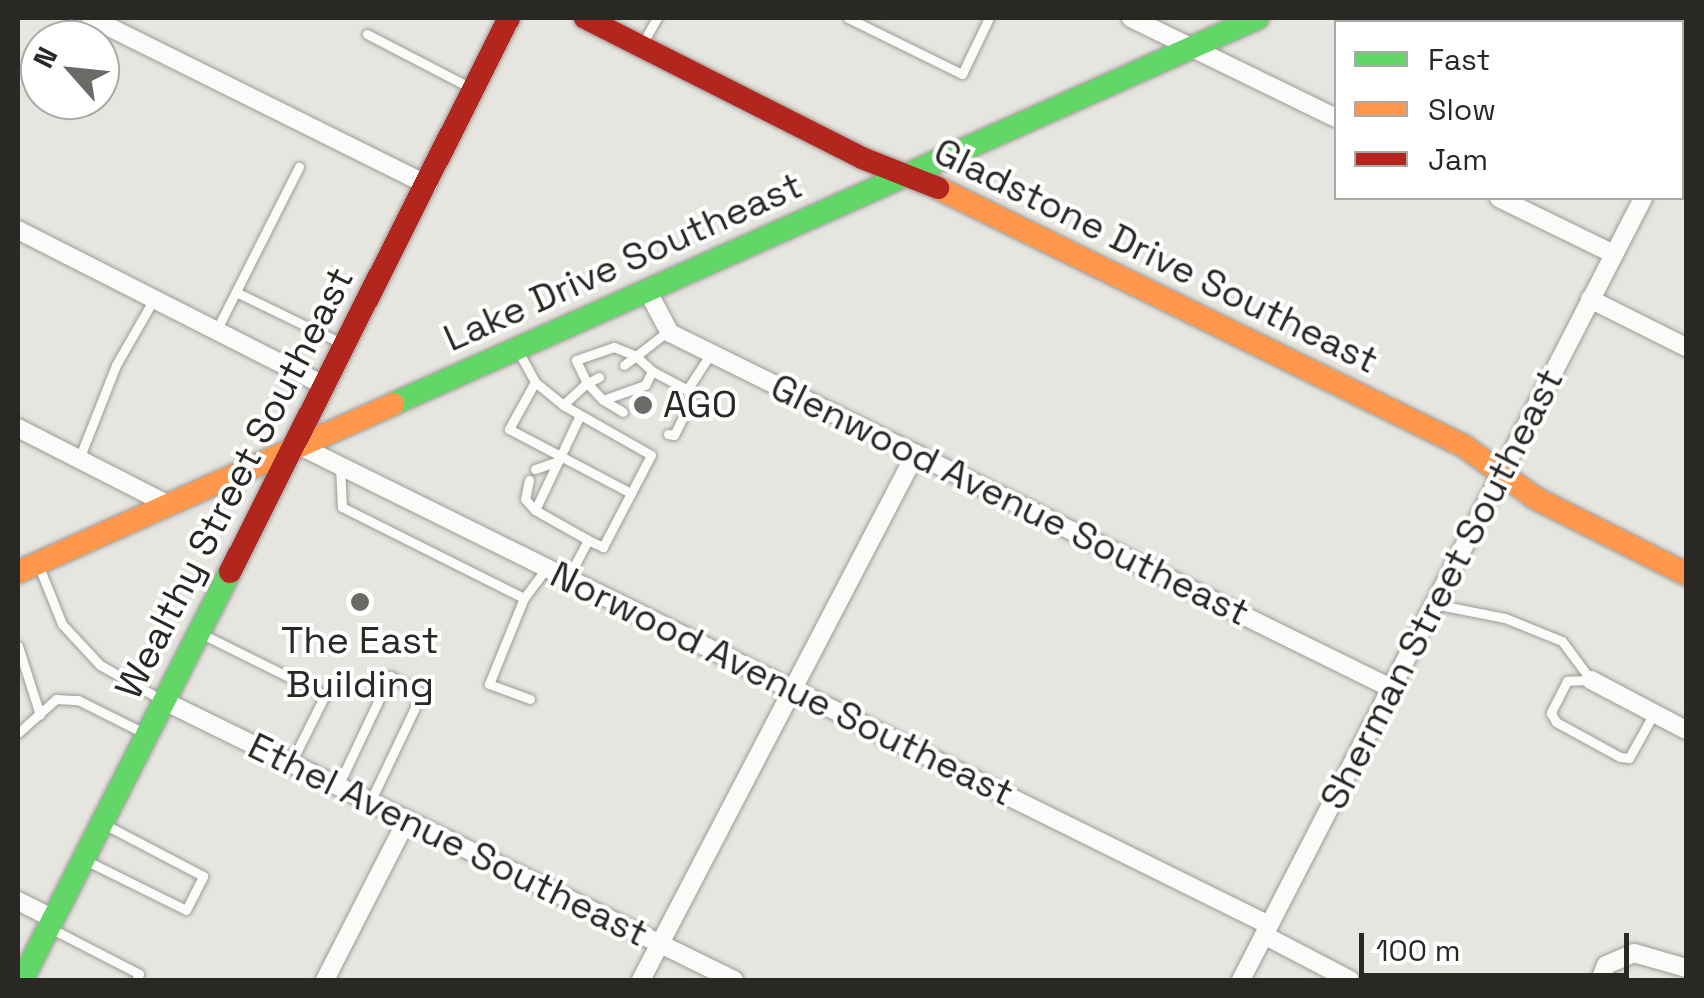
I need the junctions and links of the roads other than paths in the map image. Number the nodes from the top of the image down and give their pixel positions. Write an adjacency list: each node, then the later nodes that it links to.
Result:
1 (91, 18): 16 (street)
2 (509, 18): 12 (main road, Wealthy Street Southeast)
3 (585, 18): 10 (main road, Gladstone Drive Southeast)
4 (657, 18): 10 (lane)
5 (848, 18): 6 (lane)
6 (989, 18)
7 (1131, 18): 11 (street)
8 (1258, 18): 11 (main road, Lake Drive Southeast)
9 (368, 34): 12 (lane)
10 (642, 44): 15 (main road, Gladstone Drive Southeast)
11 (1193, 47): 13 (street); 15 (main road, Lake Drive Southeast)
12 (474, 89): 16 (main road, Wealthy Street Southeast)
13 (1334, 117)
14 (299, 167): 22 (lane)
15 (908, 173): 21 (main road, Lake Drive Southeast); 51 (main road, Gladstone Drive Southeast)
16 (428, 186): 27 (main road, Wealthy Street Southeast)
17 (1502, 200): 20 (street)
18 (1642, 200): 20 (street, Sherman Street Southeast)
19 (18, 230): 24 (street)
20 (1614, 254): 23 (street, Sherman Street Southeast)
21 (648, 290): 26 (street); 29 (main road, Lake Drive Southeast)
22 (236, 292): 25 (lane); 27 (lane)
23 (1590, 298): 28 (street); 51 (street, Sherman Street Southeast)
24 (154, 299): 25 (street); 47 (lane)
25 (216, 331): 37 (street)
26 (668, 331): 30 (street, Glenwood Avenue Southeast); 31 (lane)
27 (345, 345): 37 (main road, Wealthy Street Southeast)
28 (1686, 347)
29 (518, 349): 35 (lane); 45 (main road, Lake Drive Southeast)
30 (711, 353): 38 (lane); 46 (street, Glenwood Avenue Southeast)
31 (636, 356): 32 (lane); 33 (lane); 36 (lane)
32 (624, 365)
33 (652, 371): 38 (lane); 39 (lane)
34 (599, 377): 36 (lane)
35 (535, 382): 40 (lane); 48 (lane)
36 (587, 384): 39 (lane); 40 (lane)
37 (324, 386): 45 (main road, Wealthy Street Southeast)
38 (688, 390): 44 (lane)
39 (603, 400): 41 (lane)
40 (563, 405): 42 (lane)
41 (623, 412)
42 (580, 414): 48 (lane); 53 (lane)
43 (18, 428): 47 (street)
44 (668, 434)
45 (295, 444): 49 (street, Norwood Avenue Southeast); 54 (main road, Lake Drive Southeast); 63 (main road, Wealthy Street Southeast)
46 (916, 453): 66 (street, Glenwood Avenue Southeast); 67 (street)
47 (75, 457): 54 (street)
48 (559, 458): 50 (lane); 53 (lane); 55 (lane)
49 (340, 466): 58 (street, Norwood Avenue Southeast); 61 (lane)
50 (534, 469)
51 (1502, 475): 59 (main road, Gladstone Drive Southeast); 62 (street, Sherman Street Southeast)
52 (529, 480): 55 (lane)
53 (631, 492): 56 (lane)
54 (165, 503): 57 (main road, Lake Drive Southeast)
55 (535, 510): 56 (lane)
56 (588, 540): 60 (lane)
57 (28, 568): 69 (lane)
58 (546, 568): 60 (street, Norwood Avenue Southeast); 61 (lane)
59 (1686, 574)
60 (568, 578): 67 (street, Norwood Avenue Southeast)
61 (524, 598): 68 (lane)
62 (1434, 604): 65 (lane); 66 (street, Sherman Street Southeast)
63 (198, 632): 69 (main road, Wealthy Street Southeast); 75 (lane)
64 (18, 646): 71 (lane)
65 (1591, 680): 70 (street); 70 (lane)
66 (1394, 689): 83 (street, Sherman Street Southeast)
67 (794, 690): 83 (street, Norwood Avenue Southeast); 84 (street)
68 (530, 699)
69 (162, 700): 74 (main road, Wealthy Street Southeast); 75 (street, Ethel Avenue Southeast)
70 (1654, 712): 72 (street)
71 (40, 715): 73 (lane); 74 (lane)
72 (1686, 730)
73 (18, 733)
74 (145, 734): 79 (main road, Wealthy Street Southeast)
75 (291, 764): 76 (street, Ethel Avenue Southeast)
76 (338, 786): 77 (street, Ethel Avenue Southeast); 77 (lane)
77 (370, 802): 78 (street, Ethel Avenue Southeast)
78 (407, 820): 84 (street, Ethel Avenue Southeast); 90 (street)
79 (102, 823): 80 (main road, Wealthy Street Southeast); 80 (lane)
80 (84, 859): 82 (main road, Wealthy Street Southeast)
81 (18, 901): 82 (street)
82 (52, 924): 88 (main road, Wealthy Street Southeast); 89 (lane)
83 (1266, 930): 87 (street, Sherman Street Southeast); 93 (street, Norwood Avenue Southeast)
84 (660, 944): 91 (street); 92 (street, Ethel Avenue Southeast)
85 (1686, 968): 86 (street)
86 (1663, 971): 94 (street)
87 (1249, 978)
88 (22, 980)
89 (136, 980)
90 (325, 980)
91 (641, 980)
92 (734, 980)
93 (1350, 980)
94 (1600, 980)

